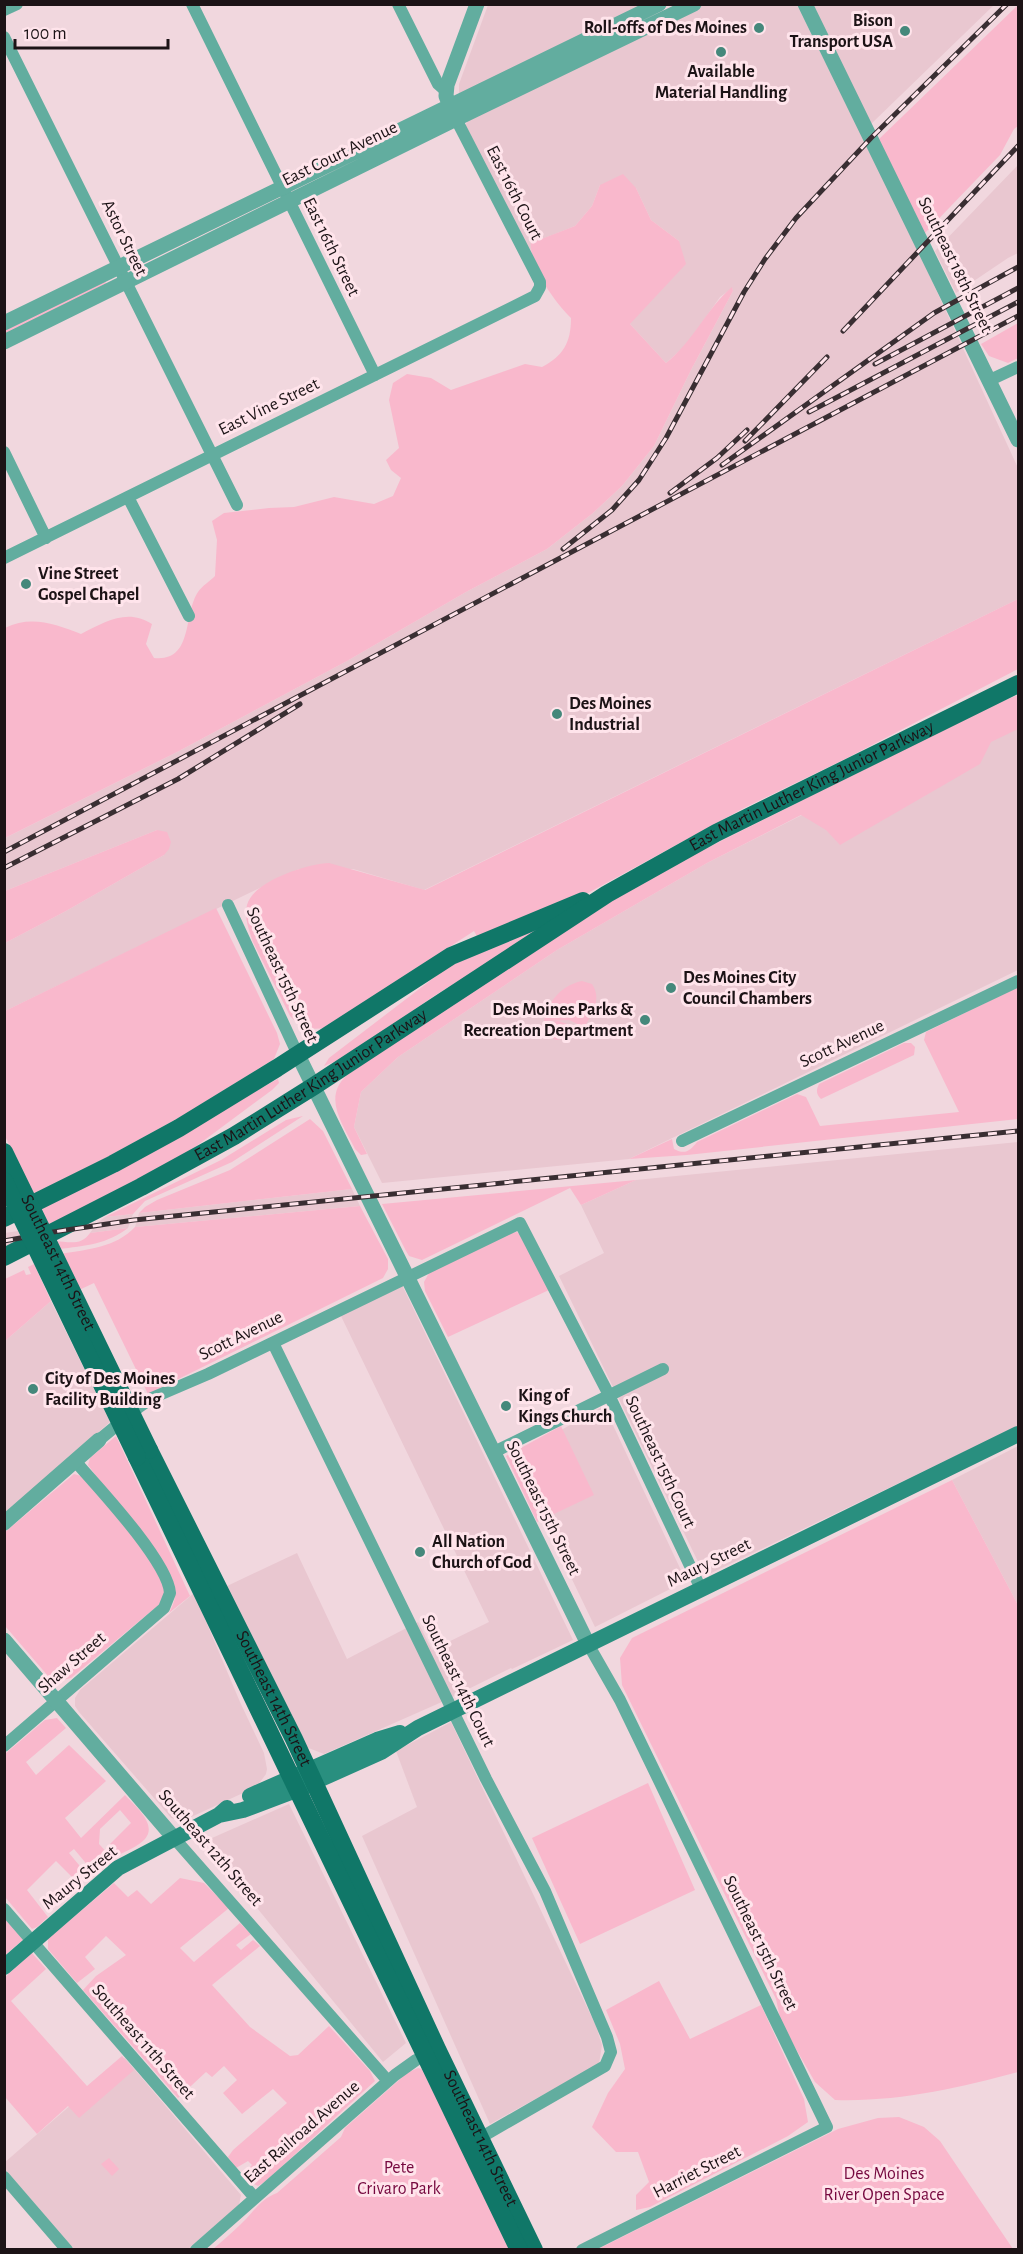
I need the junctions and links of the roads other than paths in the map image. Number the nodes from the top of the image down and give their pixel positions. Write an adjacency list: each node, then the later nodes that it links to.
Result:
1 (17, 4): 8 (street)
2 (192, 4): 12 (street, East 16th Street)
3 (398, 4): 11 (street, East 16th Court)
4 (477, 4): 11 (street)
5 (659, 4): 9 (street, East Court Avenue)
6 (694, 4): 9 (street, East Court Avenue)
7 (805, 4): 20 (street, Southeast 18th Street)
8 (4, 10)
9 (631, 27): 11 (street, East Court Avenue)
10 (4, 36): 13 (street, Astor Street)
11 (450, 105): 12 (street, East Court Avenue); 15 (street, East 16th Court)
12 (286, 194): 13 (street, East Court Avenue); 14 (street, East Court Avenue); 19 (street, East 16th Street)
13 (118, 267): 14 (street, Astor Street); 16 (street, East Court Avenue)
14 (126, 281): 17 (street, East Court Avenue); 23 (street, Astor Street)
15 (540, 282): 19 (street, East Vine Street)
16 (4, 323)
17 (4, 342)
18 (1018, 367): 20 (street)
19 (375, 375): 23 (street, East Vine Street)
20 (990, 380): 21 (street, Southeast 18th Street)
21 (1018, 440)
22 (4, 452): 26 (street)
23 (211, 455): 24 (street, East Vine Street); 25 (street, Astor Street)
24 (128, 497): 26 (street, East Vine Street); 28 (street)
25 (237, 505)
26 (46, 537): 27 (street, East Vine Street)
27 (4, 558)
28 (189, 616)
29 (1018, 684): 30 (main road, East Martin Luther King Junior Parkway)
30 (607, 894): 33 (main road, East Martin Luther King Junior Parkway); 34 (main road, East Martin Luther King Junior Parkway)
31 (228, 905): 33 (street, Southeast 15th Street)
32 (1018, 981): 35 (street, Scott Avenue)
33 (298, 1054): 34 (street, Southeast 15th Street); 38 (main road, East Martin Luther King Junior Parkway)
34 (314, 1086): 40 (main road, East Martin Luther King Junior Parkway); 41 (street, Southeast 15th Street)
35 (682, 1141)
36 (4, 1152): 48 (main road, Southeast 14th Street, bridge)
37 (4, 1181): 48 (main road, Southeast 14th Street, bridge)
38 (4, 1218)
39 (520, 1223): 41 (street, Scott Avenue); 44 (street, Southeast 15th Court)
40 (4, 1257)
41 (409, 1278): 42 (street, Scott Avenue); 47 (street, Southeast 15th Street)
42 (273, 1343): 46 (street, Scott Avenue); 55 (street, Southeast 14th Court)
43 (663, 1369): 44 (street)
44 (609, 1395): 47 (street); 51 (street, Southeast 15th Court)
45 (1018, 1434): 51 (main road, Maury Street)
46 (99, 1440): 49 (street, Scott Avenue)
47 (494, 1452): 53 (street, Southeast 15th Street)
48 (143, 1454): 57 (main road, Southeast 14th Street); 58 (main road, Southeast 14th Street)
49 (75, 1461): 50 (street, Scott Avenue); 54 (street, Shaw Street)
50 (4, 1523)
51 (701, 1589): 53 (main road, Maury Street)
52 (4, 1640): 54 (street, Southeast 12th Street)
53 (588, 1644): 55 (main road, Maury Street); 65 (street, Southeast 15th Street)
54 (57, 1701): 56 (street, Shaw Street); 59 (street, Southeast 12th Street)
55 (453, 1711): 57 (main road, Maury Street); 66 (street, Southeast 14th Court)
56 (4, 1746)
57 (311, 1776): 58 (main road, Maury Street); 63 (main road, Southeast 14th Street)
58 (293, 1784): 59 (main road, Maury Street); 63 (main road, Southeast 14th Street)
59 (174, 1838): 61 (main road, Maury Street); 64 (street, Southeast 12th Street)
60 (4, 1909): 61 (street, Southeast 11th Street)
61 (33, 1942): 62 (main road, Maury Street); 68 (street, Southeast 11th Street)
62 (4, 1967)
63 (431, 2052): 64 (street, East Railroad Avenue); 66 (main road, Southeast 14th Street)
64 (388, 2081): 68 (street, East Railroad Avenue)
65 (827, 2127): 73 (street, Harriet Street)
66 (474, 2141): 71 (main road, Southeast 14th Street); 72 (main road, Southeast 14th Street)
67 (7, 2185): 69 (street)
68 (255, 2198): 70 (street, East Railroad Avenue)
69 (67, 2250)
70 (196, 2250)
71 (519, 2250)
72 (534, 2250)
73 (582, 2250)

